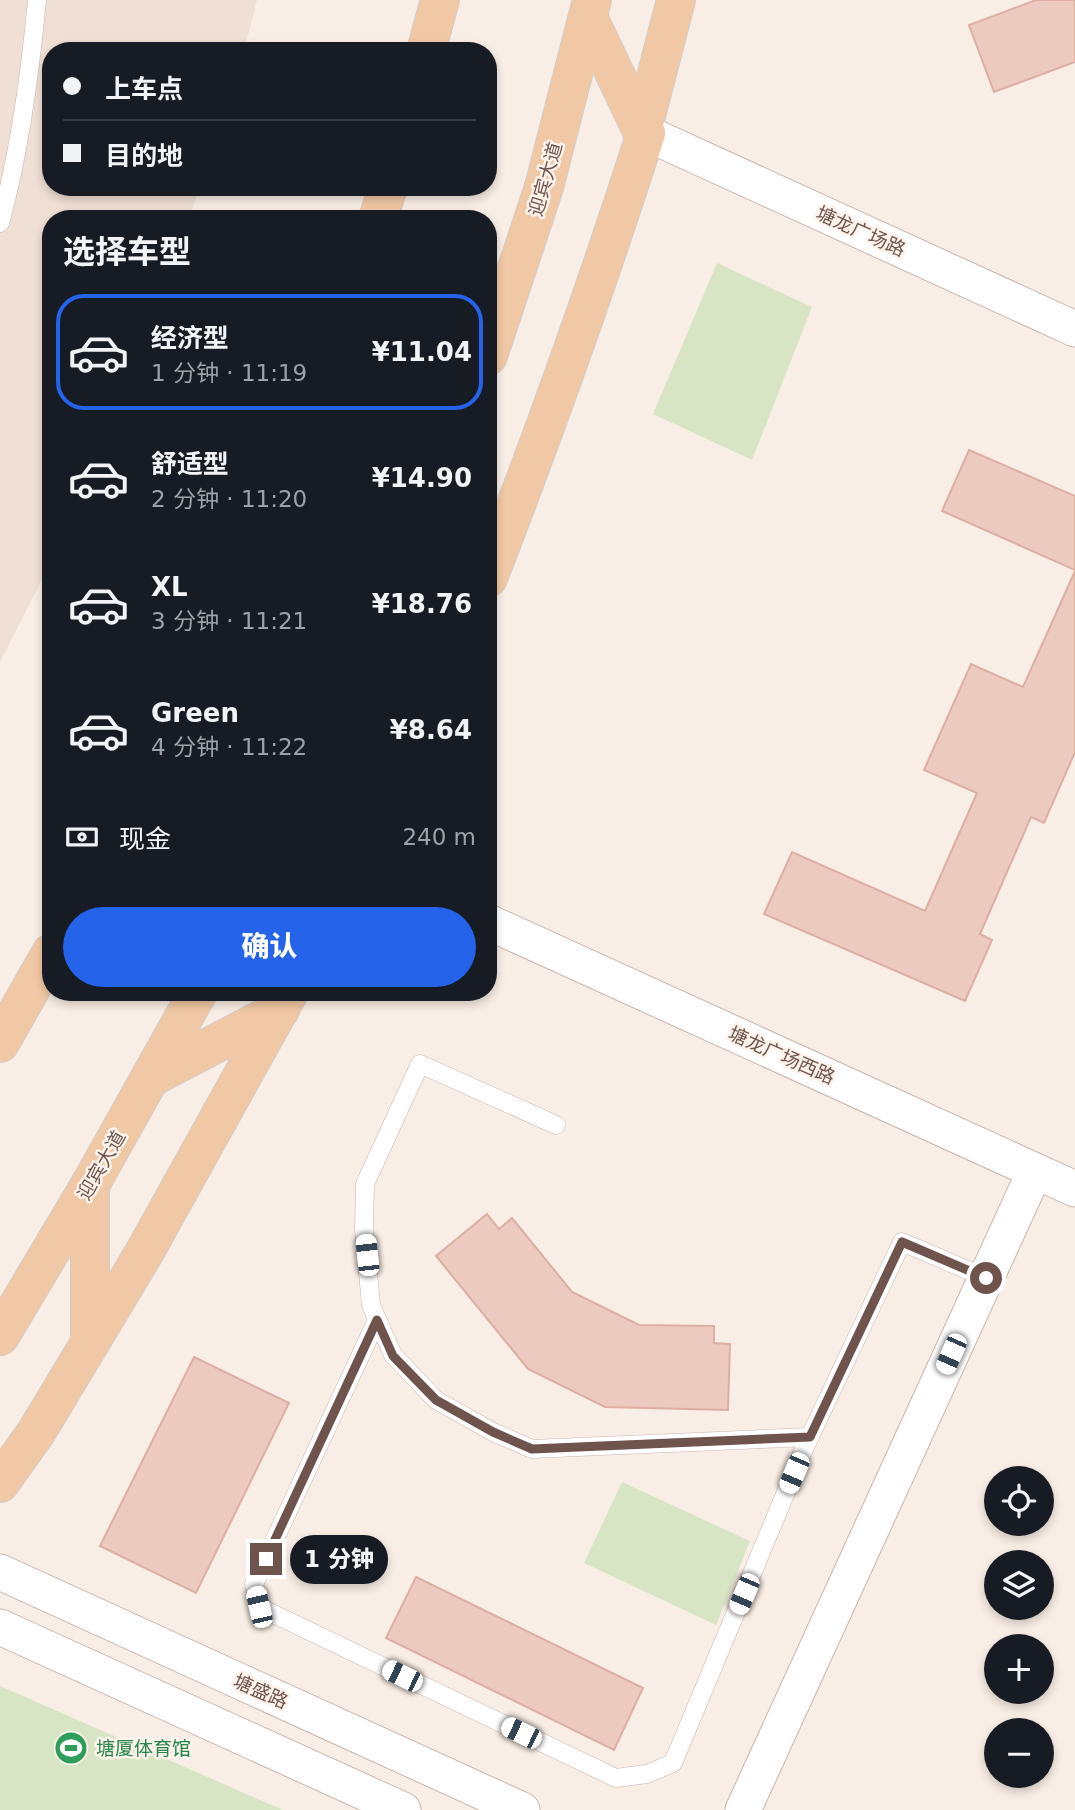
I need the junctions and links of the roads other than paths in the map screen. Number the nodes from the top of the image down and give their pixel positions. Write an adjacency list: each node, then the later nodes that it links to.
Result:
1 (37, 0): 7 (lane)
2 (440, 0): 5 (main road)
3 (676, 0): 6 (main road)
4 (590, 8): 6 (main road); 8 (main road, 迎宾大道)
5 (428, 42)
6 (644, 132): 9 (street, 塘龙广场路); 10 (main road)
7 (0, 223)
8 (497, 329)
9 (1075, 329)
10 (497, 555)
11 (497, 926): 18 (street, 塘龙广场西路)
12 (42, 969): 15 (main road)
13 (193, 1001): 16 (main road, 迎宾大道)
14 (285, 1001): 16 (main road); 24 (main road)
15 (0, 1043)
16 (150, 1079): 19 (main road, 迎宾大道)
17 (556, 1125): 22 (lane)
18 (1035, 1171): 20 (street, 塘龙广场西路); 21 (street)
19 (90, 1185): 23 (main road, 迎宾大道); 24 (main road)
20 (1075, 1189)
21 (986, 1278): 25 (lane); 31 (street)
22 (377, 1320): 25 (lane); 25 (lane)
23 (0, 1336)
24 (90, 1343): 26 (main road)
25 (810, 1437)
26 (0, 1483)
27 (0, 1572): 30 (street, 塘盛路)
28 (0, 1627): 29 (street)
29 (403, 1810)
30 (522, 1810)
31 (743, 1810)

